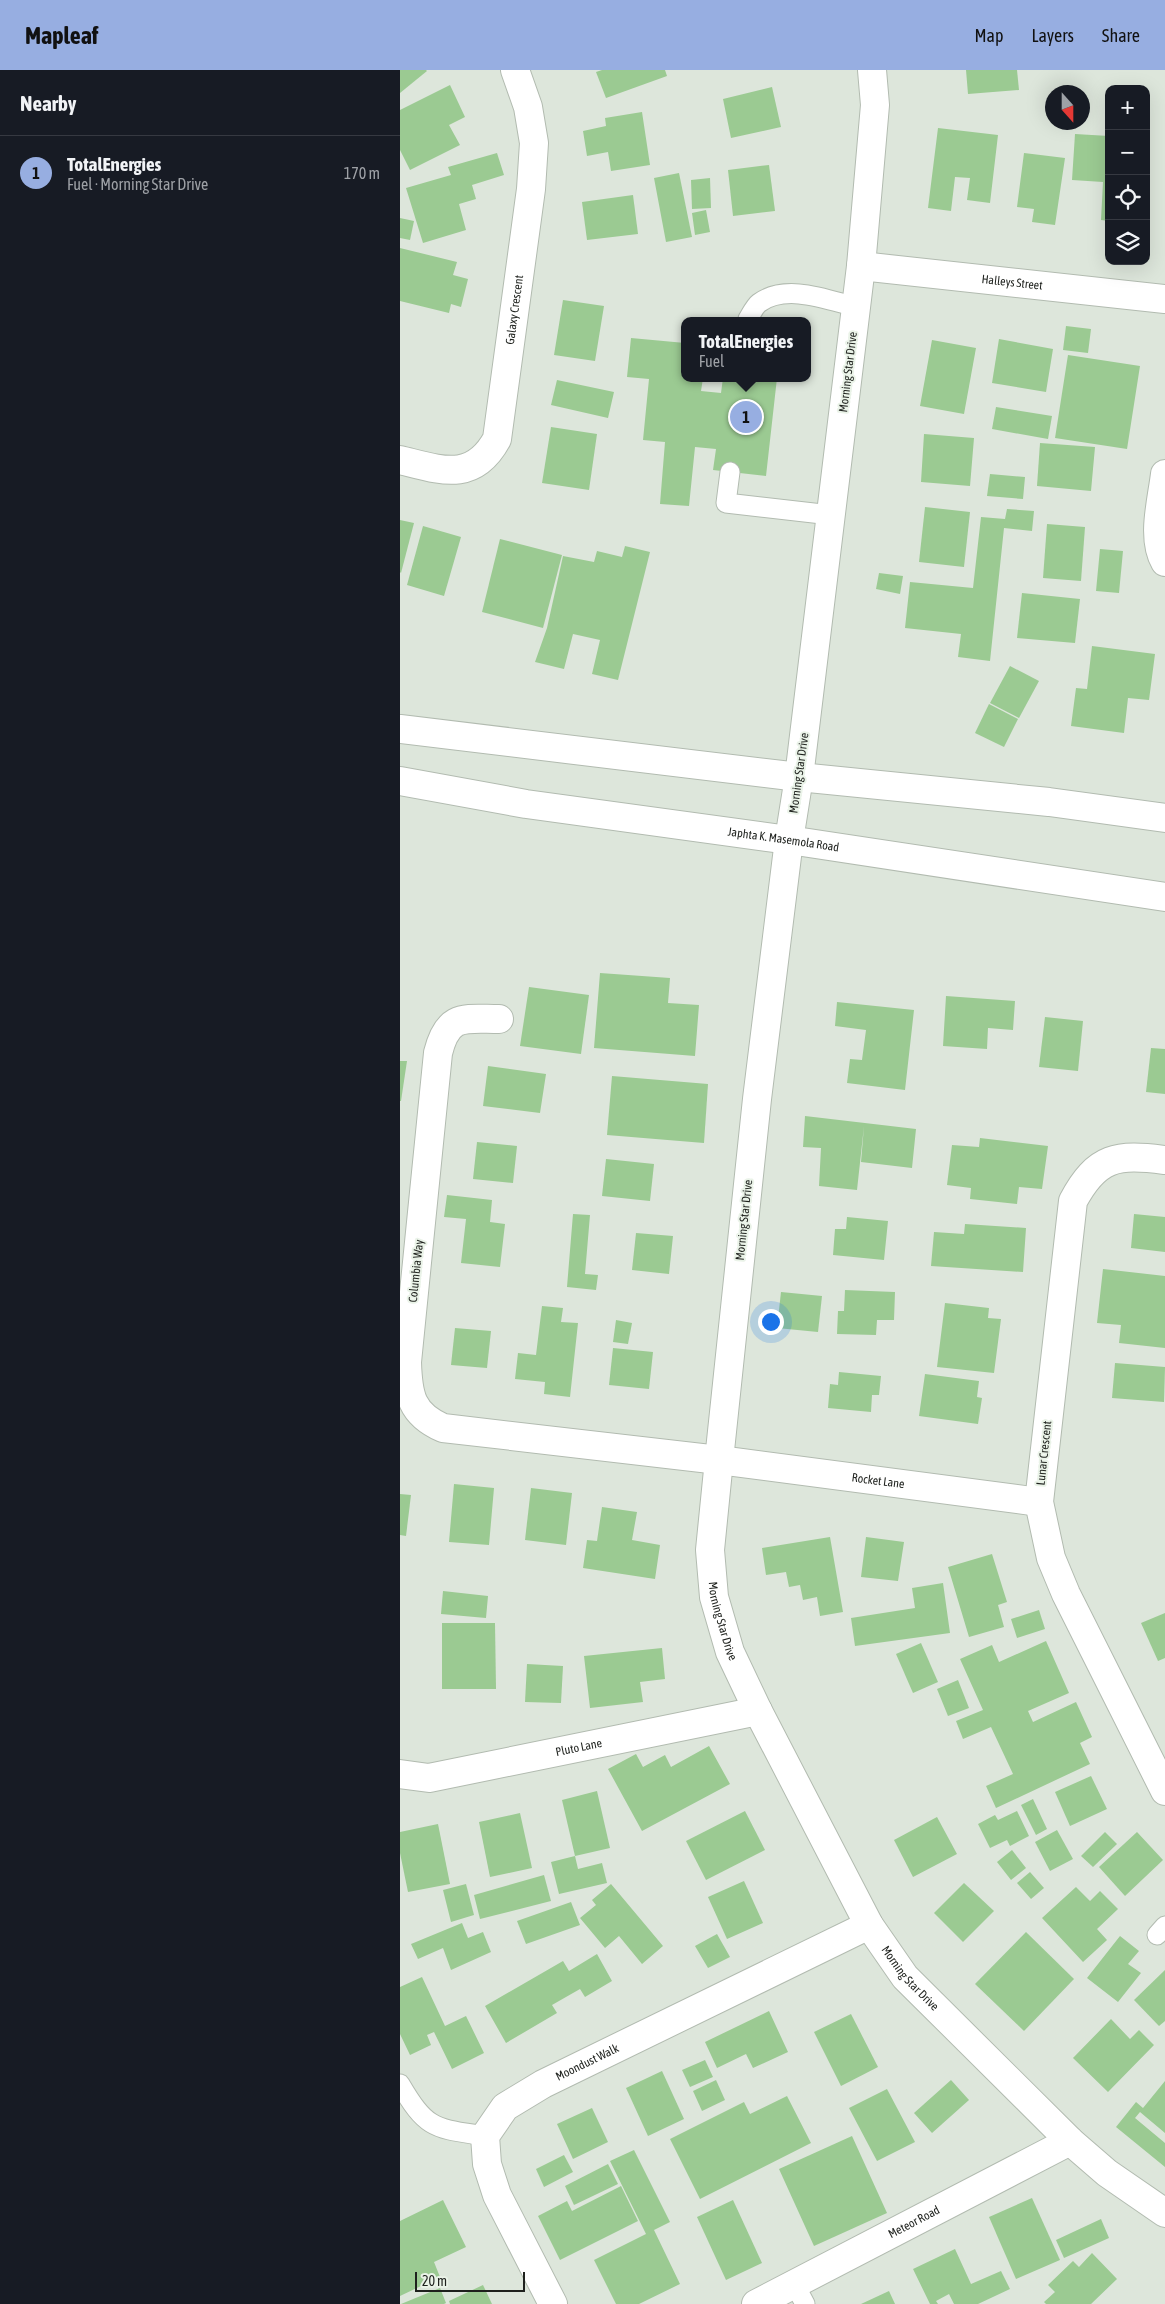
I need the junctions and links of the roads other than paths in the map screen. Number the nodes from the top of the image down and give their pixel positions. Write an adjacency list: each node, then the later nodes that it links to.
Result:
1 (515, 70): 7 (street, Galaxy Crescent)
2 (872, 70): 3 (street, Morning Star Drive)
3 (861, 266): 4 (street, Halleys Street); 5 (street, Morning Star Drive)
4 (1165, 299)
5 (856, 306): 6 (lane); 10 (street, Morning Star Drive)
6 (749, 317)
7 (400, 460)
8 (730, 472): 10 (lane)
9 (1165, 474): 11 (street)
10 (831, 515): 13 (street, Morning Star Drive)
11 (1165, 562)
12 (400, 729): 13 (street)
13 (799, 777): 15 (street); 16 (street, Morning Star Drive)
14 (400, 781): 16 (street, Japhta K. Masemola Road)
15 (1165, 818)
16 (788, 840): 17 (street, Japhta K. Masemola Road); 20 (street, Morning Star Drive)
17 (1165, 897)
18 (499, 1019): 20 (street, Columbia Way)
19 (1165, 1160): 21 (street, Lunar Crescent)
20 (718, 1460): 21 (street, Rocket Lane); 22 (street, Morning Star Drive)
21 (1039, 1502): 24 (street, Lunar Crescent)
22 (758, 1711): 23 (street, Pluto Lane); 25 (street, Morning Star Drive)
23 (400, 1774)
24 (1165, 1791)
25 (869, 1925): 27 (street, Moondust Walk); 28 (street, Morning Star Drive)
26 (400, 2084): 27 (lane)
27 (485, 2136): 31 (street)
28 (1070, 2141): 29 (street, Morning Star Drive); 30 (street, Meteor Road)
29 (1165, 2213)
30 (800, 2295): 32 (street, Meteor Road)
31 (553, 2304)
32 (756, 2304)

